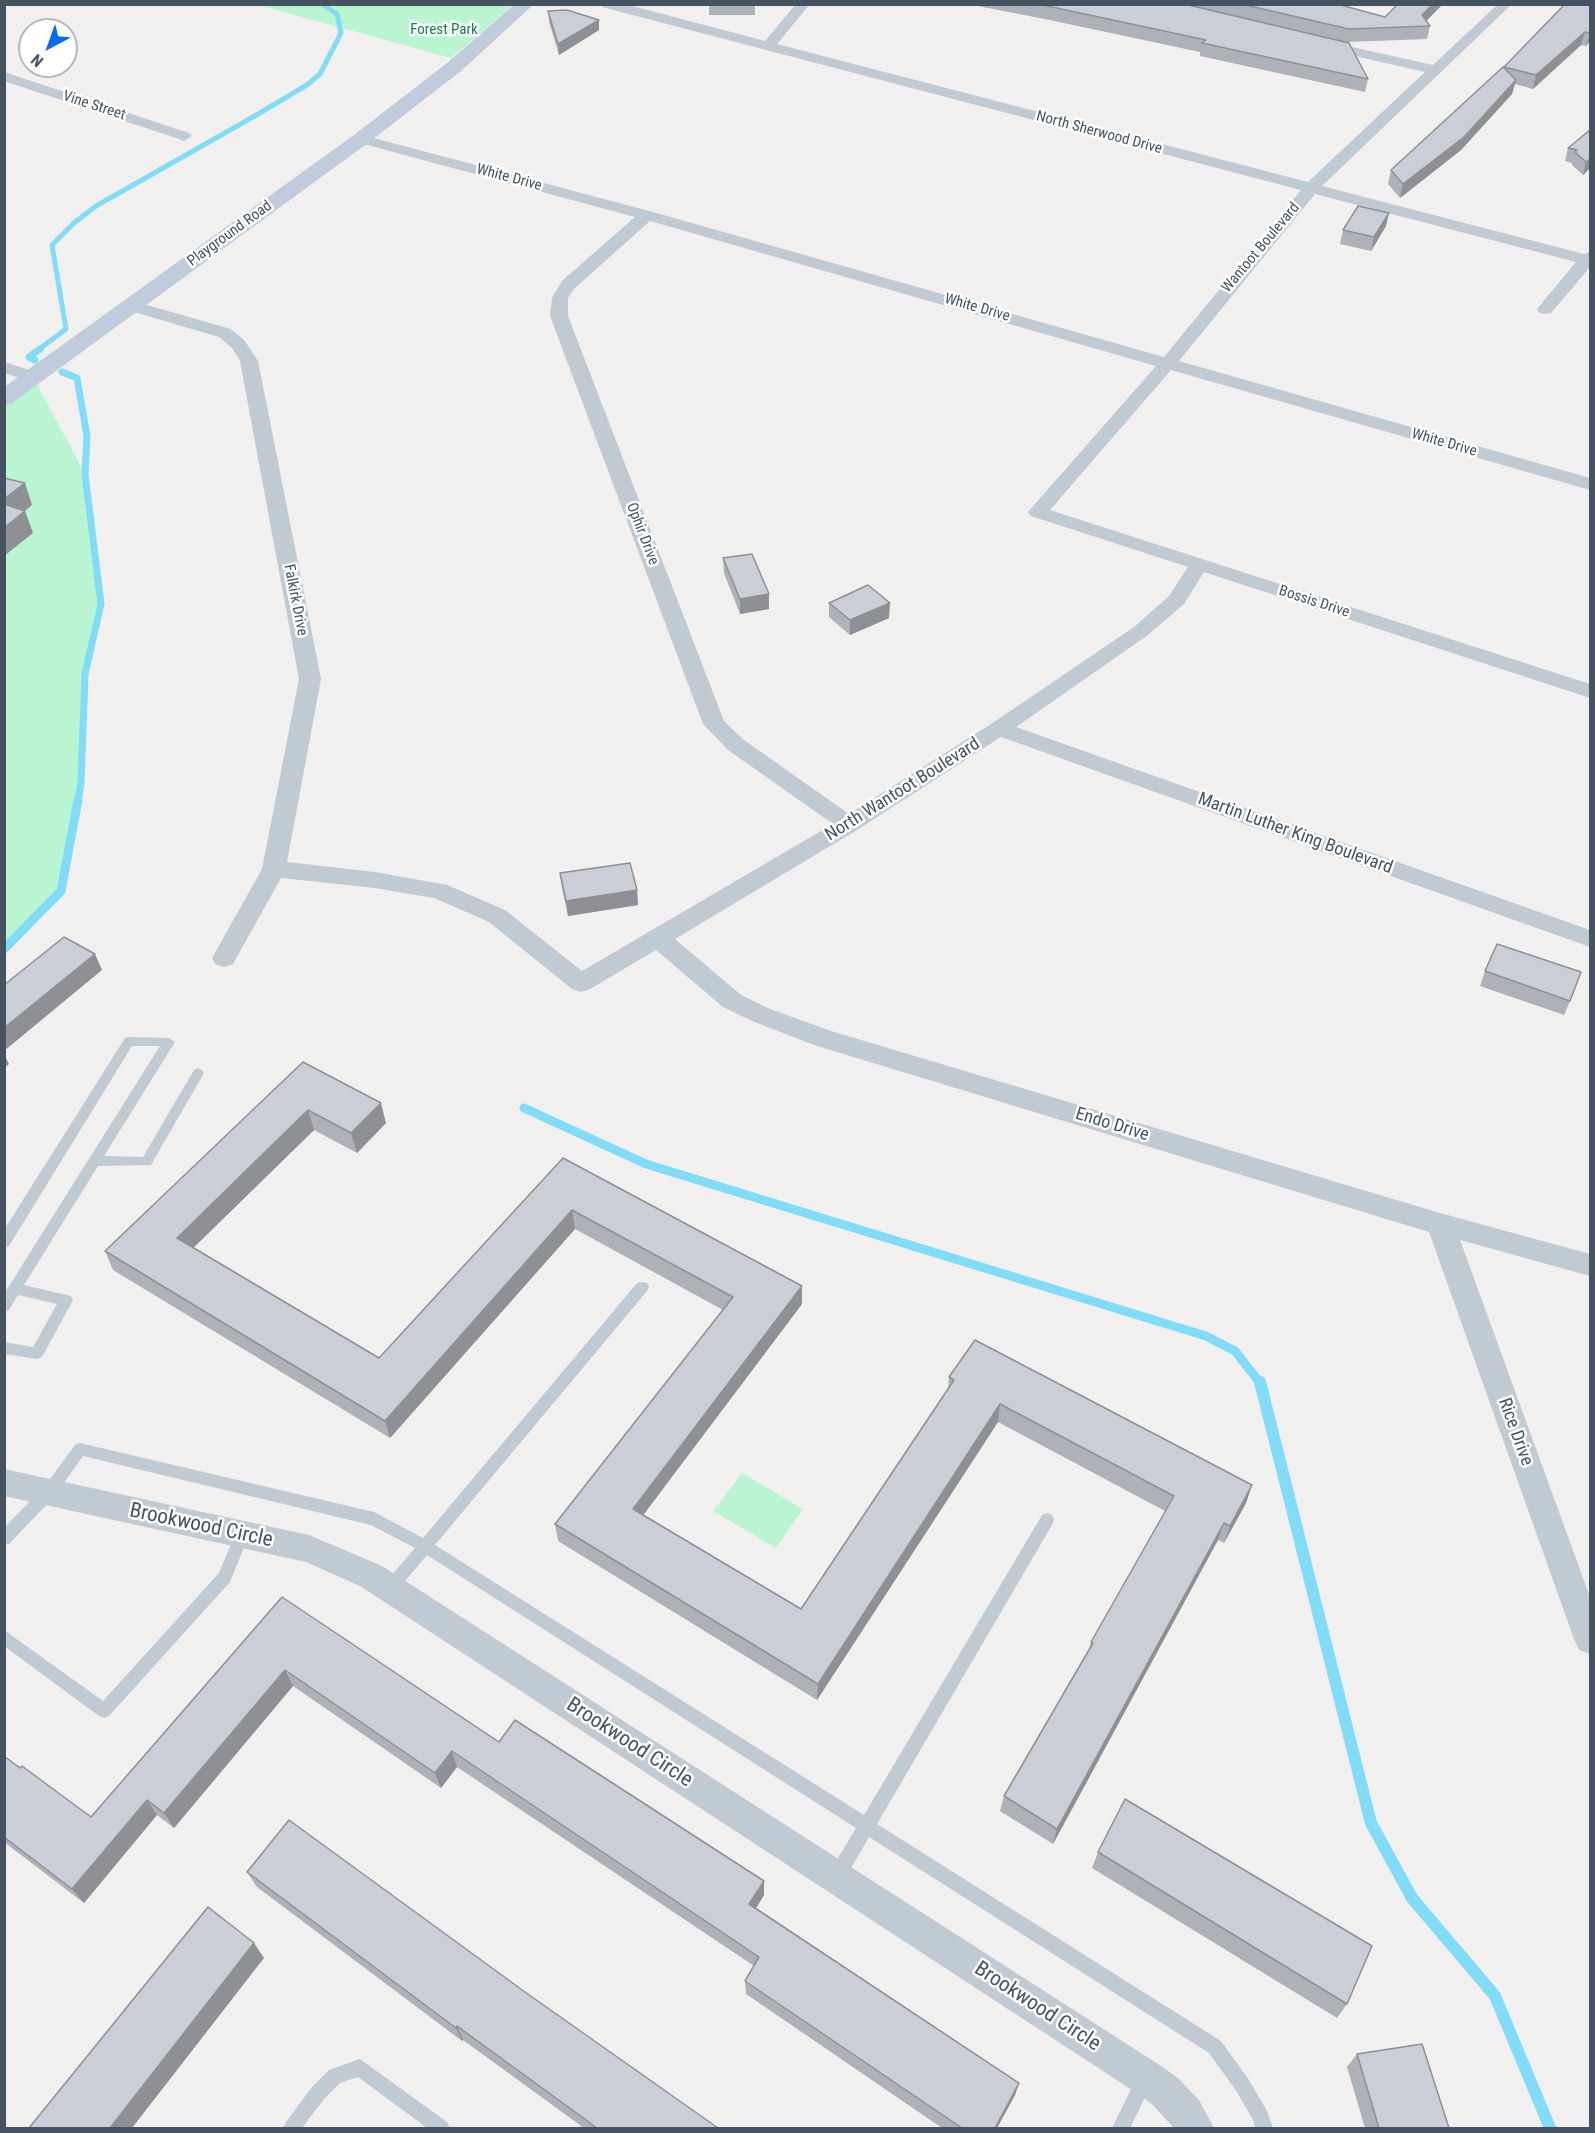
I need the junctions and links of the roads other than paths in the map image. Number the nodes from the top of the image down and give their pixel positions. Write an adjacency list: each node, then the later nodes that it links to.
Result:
1 (526, 4): 10 (main road, Playground Road)
2 (607, 4): 6 (street, North Sherwood Drive)
3 (804, 4): 6 (street)
4 (1506, 4): 7 (street, Wantoot Boulevard)
5 (1310, 41): 7 (street)
6 (768, 45): 11 (street, North Sherwood Drive)
7 (1434, 70): 11 (street, Wantoot Boulevard)
8 (4, 76): 9 (street, Vine Street)
9 (184, 135)
10 (361, 139): 12 (street, White Drive); 14 (main road, Playground Road)
11 (1311, 188): 13 (street, North Sherwood Drive); 16 (street, Wantoot Boulevard)
12 (647, 215): 16 (street, White Drive); 25 (street, Ophir Drive)
13 (1590, 259): 15 (street)
14 (133, 306): 18 (main road, Playground Road); 26 (street, Falkirk Drive)
15 (1545, 309)
16 (1168, 363): 20 (street, White Drive); 21 (street, Wantoot Boulevard)
17 (4, 367): 18 (street)
18 (33, 377): 19 (main road, Playground Road)
19 (4, 398)
20 (1590, 484)
21 (1038, 512): 22 (street, Bossis Drive)
22 (1198, 565): 23 (street, Bossis Drive); 24 (street, North Wantoot Boulevard)
23 (1590, 691)
24 (999, 729): 25 (street, North Wantoot Boulevard); 28 (street, Martin Luther King Boulevard)
25 (849, 825): 27 (street, North Wantoot Boulevard)
26 (274, 869): 27 (street, North Wantoot Boulevard); 29 (street, Falkirk Drive)
27 (658, 938): 32 (street, Endo Drive)
28 (1590, 939)
29 (224, 958)
30 (198, 1073): 31 (lane)
31 (95, 1161): 33 (lane); 36 (lane)
32 (1440, 1224): 34 (street, Endo Drive); 47 (street, Rice Drive)
33 (4, 1242)
34 (1590, 1265)
35 (642, 1287): 44 (lane)
36 (15, 1288): 37 (lane); 38 (lane)
37 (4, 1306)
38 (4, 1348)
39 (4, 1482): 40 (street, Brookwood Circle)
40 (49, 1492): 42 (street, Brookwood Circle); 43 (lane); 44 (lane)
41 (1047, 1520): 48 (lane)
42 (242, 1535): 45 (street, Brookwood Circle); 46 (lane)
43 (4, 1539)
44 (425, 1546): 45 (lane); 48 (lane)
45 (390, 1588): 49 (street, Brookwood Circle)
46 (4, 1637)
47 (1590, 1639)
48 (867, 1826): 49 (lane); 55 (lane)
49 (837, 1877): 50 (street, Brookwood Circle)
50 (1145, 2077): 53 (lane); 54 (street, Brookwood Circle)
51 (292, 2128): 52 (lane)
52 (441, 2128)
53 (1122, 2128)
54 (1195, 2128)
55 (1264, 2128)

